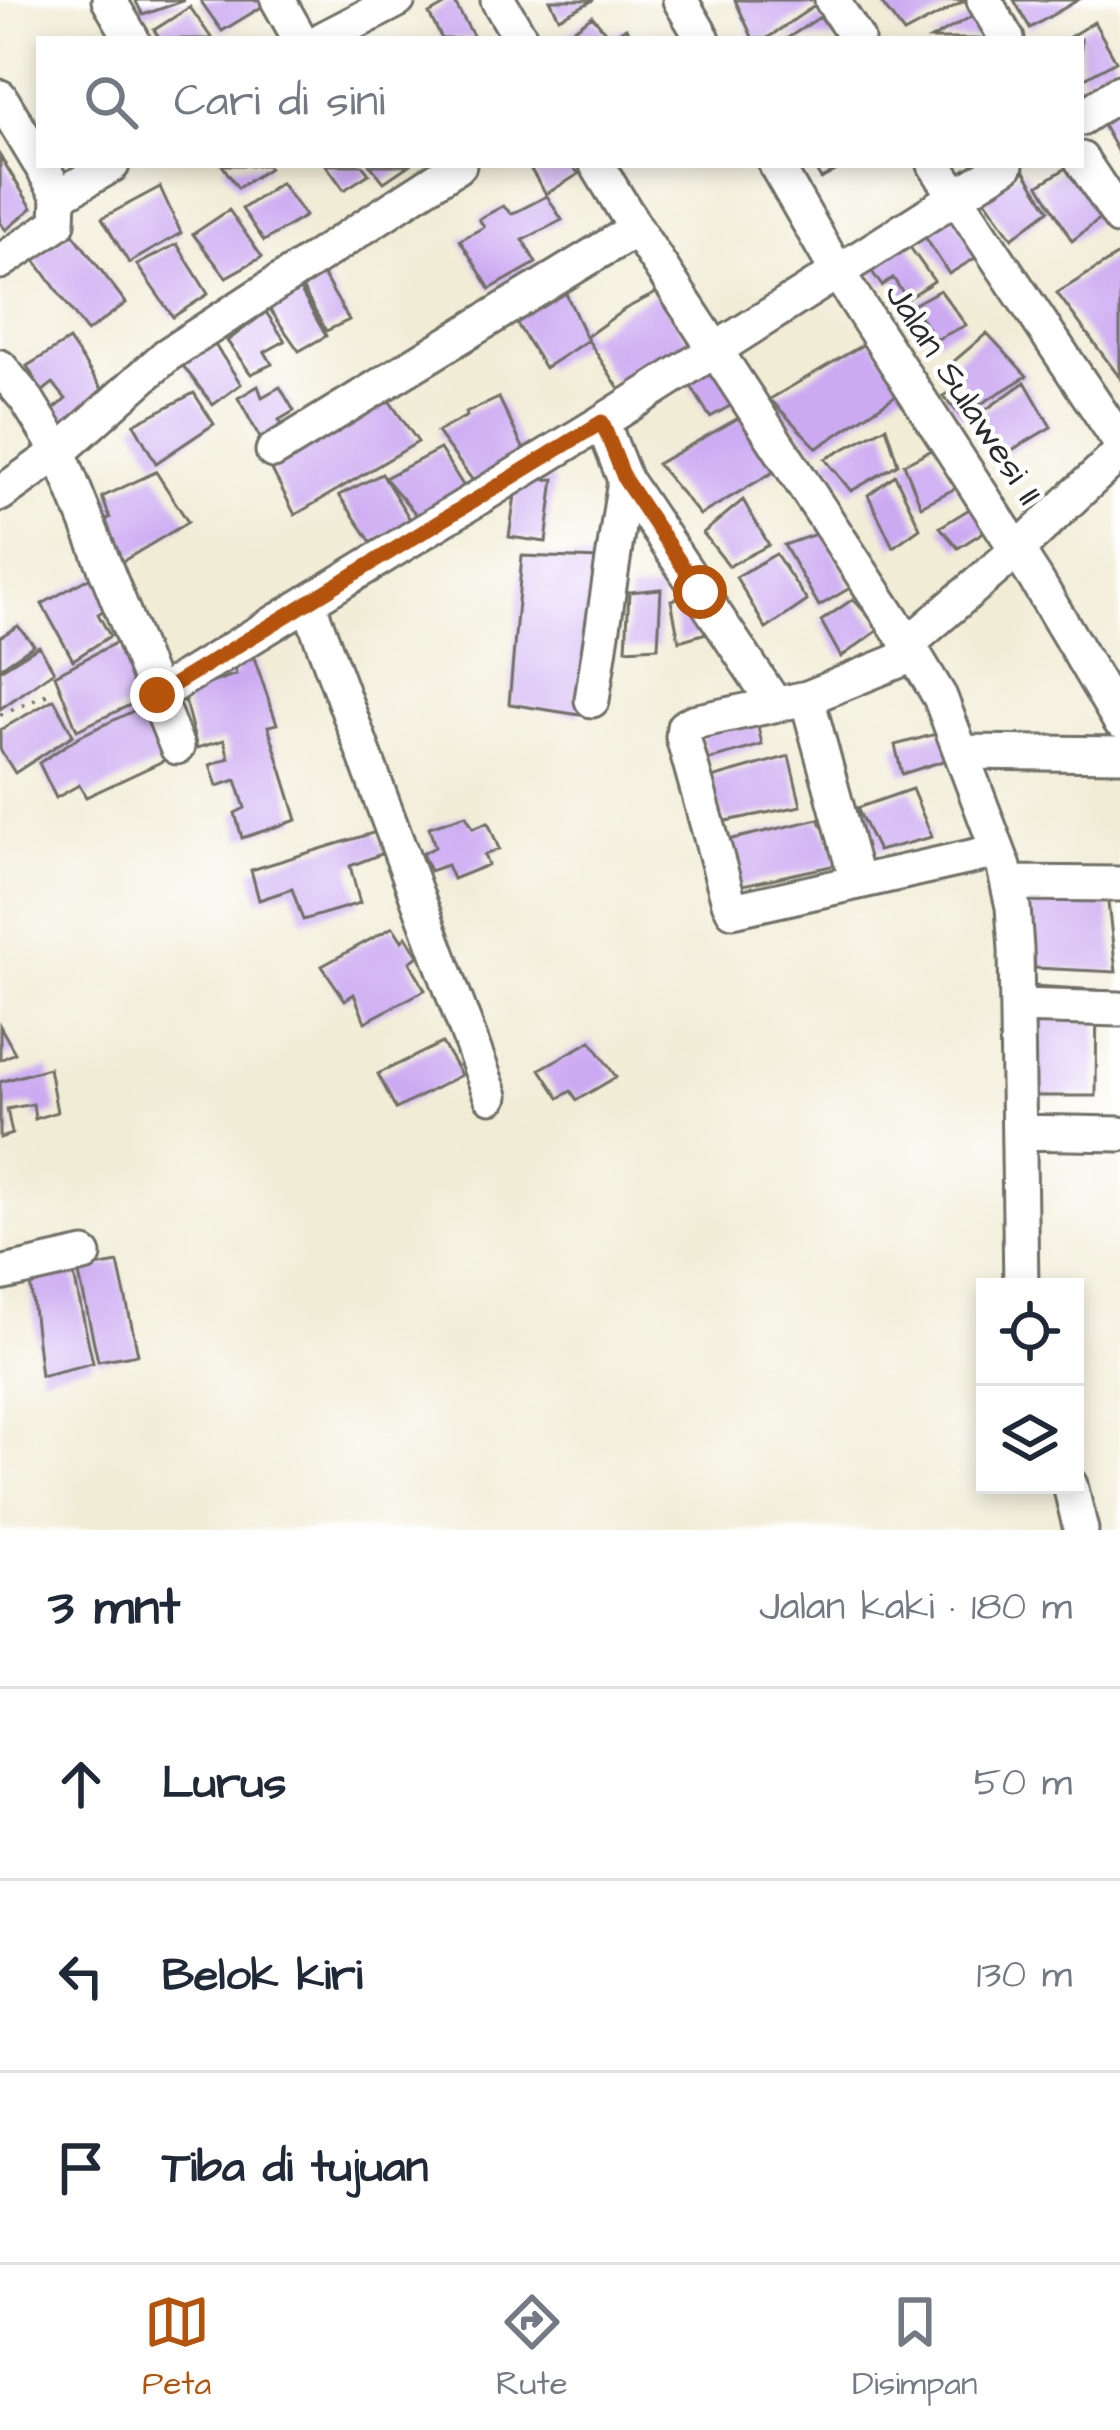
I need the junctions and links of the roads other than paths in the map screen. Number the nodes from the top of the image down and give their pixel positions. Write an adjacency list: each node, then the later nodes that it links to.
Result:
1 (109, 0): 8 (street)
2 (278, 0): 9 (street)
3 (398, 0): 10 (street)
4 (498, 0): 11 (street)
5 (680, 0): 12 (street)
6 (832, 0): 13 (street)
7 (984, 0): 14 (street)
8 (130, 36)
9 (298, 36)
10 (329, 36)
11 (519, 36)
12 (701, 36)
13 (855, 36)
14 (1005, 36)
15 (1120, 92): 17 (street)
16 (0, 98): 18 (street)
17 (1084, 116)
18 (36, 157)
19 (1084, 164): 29 (street)
20 (42, 168): 27 (street)
21 (107, 168): 27 (street)
22 (454, 168): 38 (street)
23 (599, 168): 30 (street)
24 (778, 168): 32 (street, Jalan Sulawesi II)
25 (937, 168): 28 (street)
26 (1001, 168): 28 (street)
27 (59, 196): 31 (street)
28 (955, 197): 32 (street); 36 (street)
29 (1120, 218)
30 (636, 229): 33 (street); 37 (street)
31 (0, 262)
32 (838, 273): 33 (street); 42 (street, Jalan Sulawesi II)
33 (716, 350): 35 (street); 44 (street)
34 (0, 367): 38 (street)
35 (602, 422): 40 (street); 43 (street)
36 (1120, 442)
37 (273, 451)
38 (59, 452): 41 (street); 45 (street)
39 (1120, 453): 42 (street)
40 (625, 480): 46 (street); 47 (street)
41 (0, 494)
42 (1025, 562): 44 (street); 48 (street, Jalan Sulawesi II)
43 (308, 602): 45 (street); 57 (street)
44 (910, 649): 47 (street); 50 (street)
45 (157, 695): 49 (street)
46 (592, 700)
47 (791, 701): 53 (street); 53 (street)
48 (1120, 721)
49 (177, 747)
50 (962, 752): 51 (street); 52 (street)
51 (1120, 754)
52 (1003, 867): 53 (street); 54 (street); 55 (street)
53 (857, 882)
54 (1120, 884)
55 (1017, 1006): 56 (street); 58 (street)
56 (1120, 1009)
57 (491, 1096)
58 (1019, 1132): 59 (street); 62 (street)
59 (1120, 1134)
60 (84, 1255): 61 (street)
61 (0, 1274)
62 (1021, 1278)
63 (1072, 1494): 64 (street)
64 (1081, 1530)

